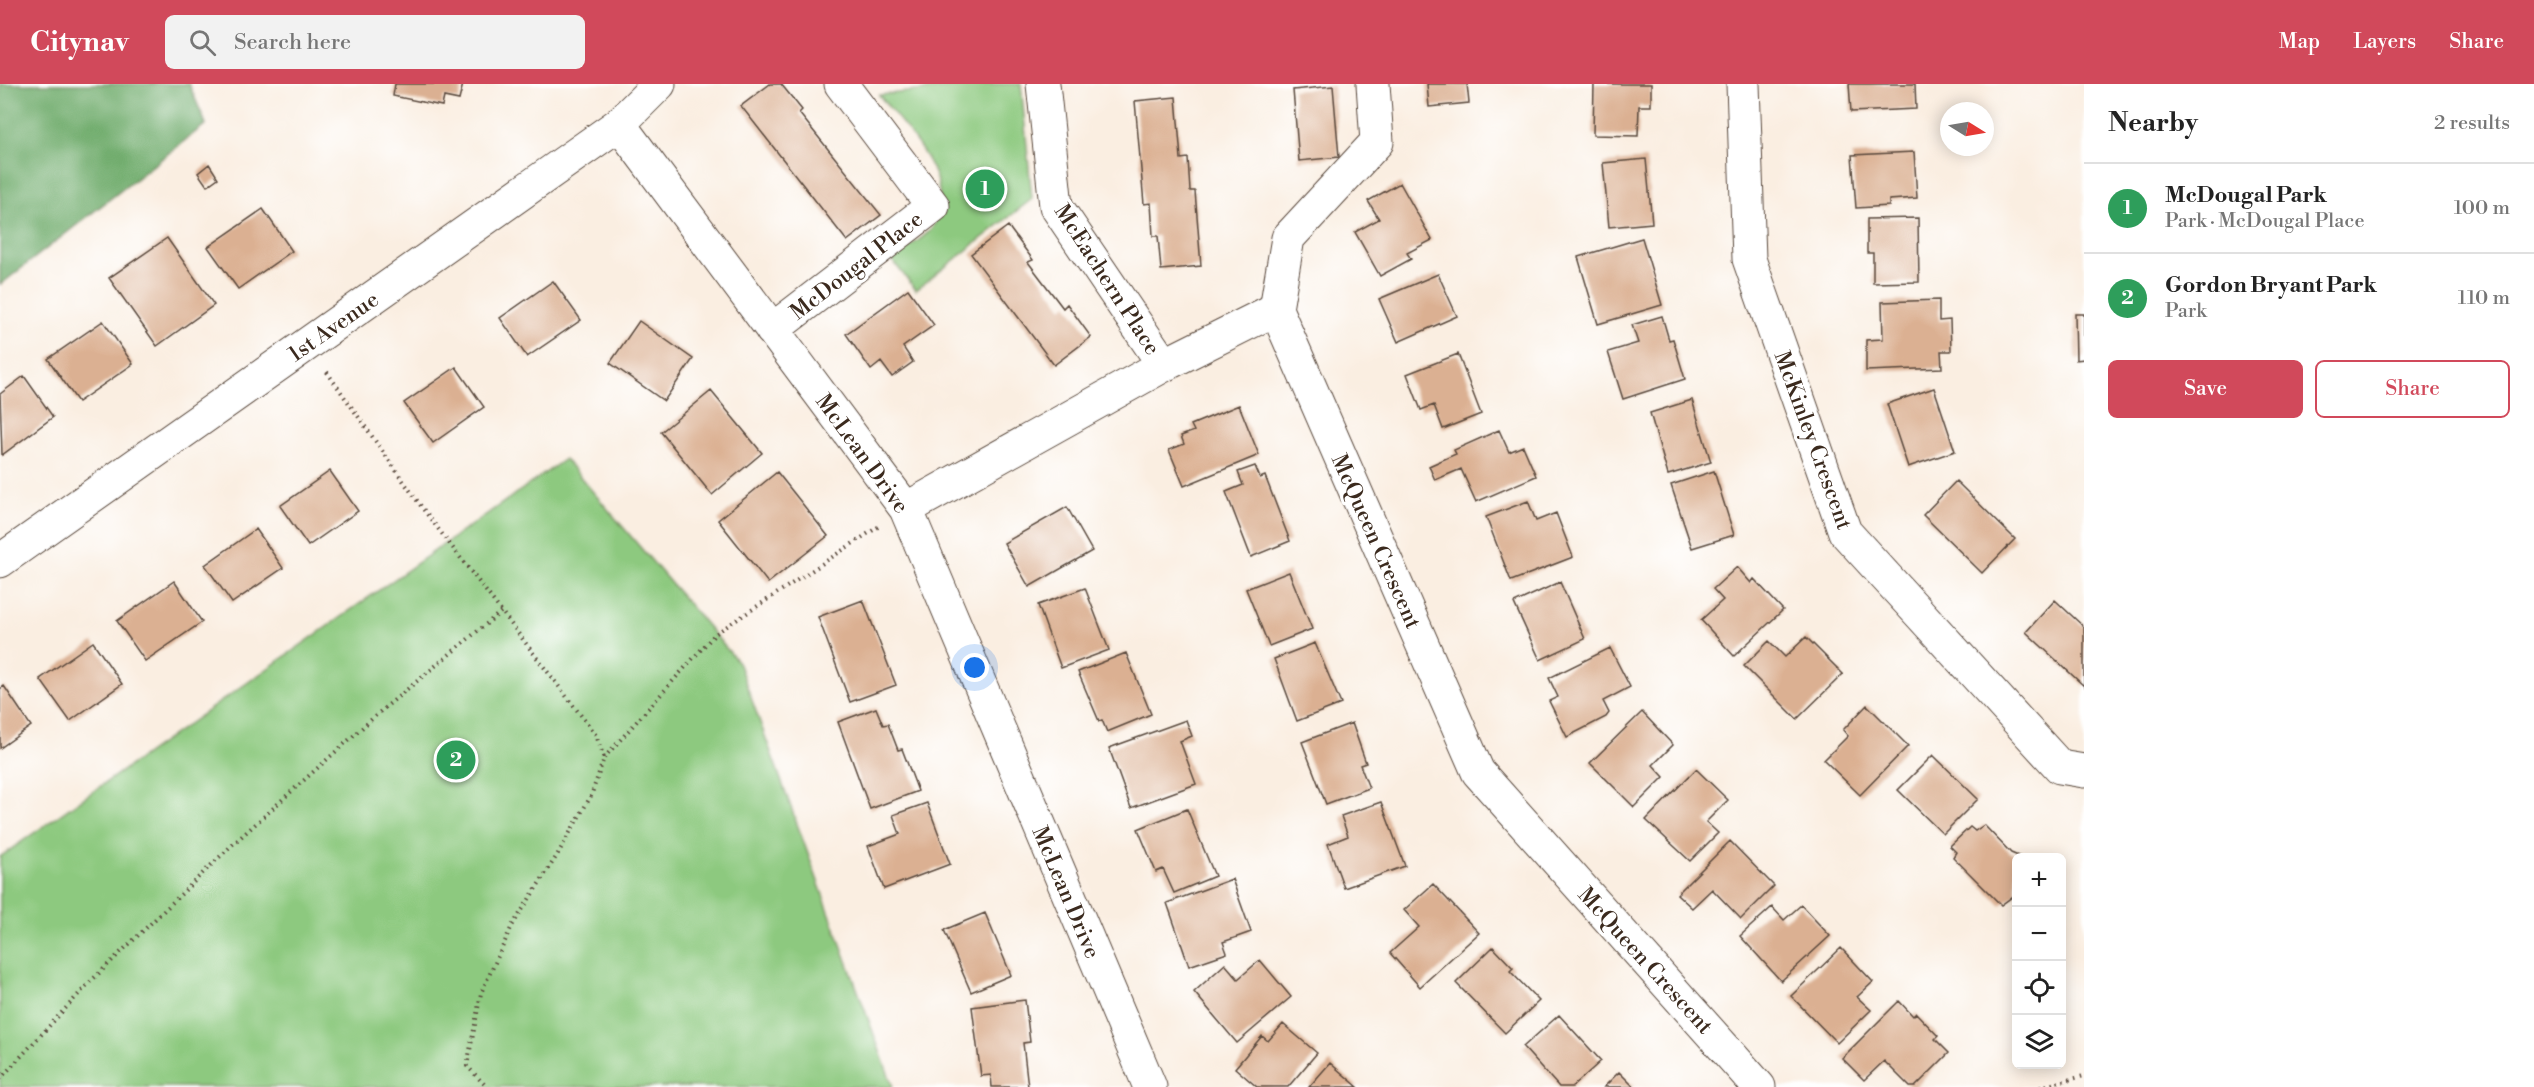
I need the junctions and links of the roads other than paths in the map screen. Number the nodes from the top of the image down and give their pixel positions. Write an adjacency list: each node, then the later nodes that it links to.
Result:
1 (659, 84): 6 (street, 1st Avenue)
2 (841, 84): 8 (street, McDougal Place)
3 (1043, 84): 9 (street, McEachern Place)
4 (1373, 84): 7 (street)
5 (1743, 84): 12 (street, McKinley Crescent)
6 (619, 124): 8 (street, McLean Drive); 11 (street, 1st Avenue)
7 (1276, 309): 9 (street); 14 (street, McQueen Crescent)
8 (772, 330): 10 (street, McLean Drive)
9 (1164, 365): 10 (street)
10 (906, 509): 13 (street, McLean Drive)
11 (0, 561)
12 (2084, 771)
13 (1150, 1087)
14 (1759, 1087)

